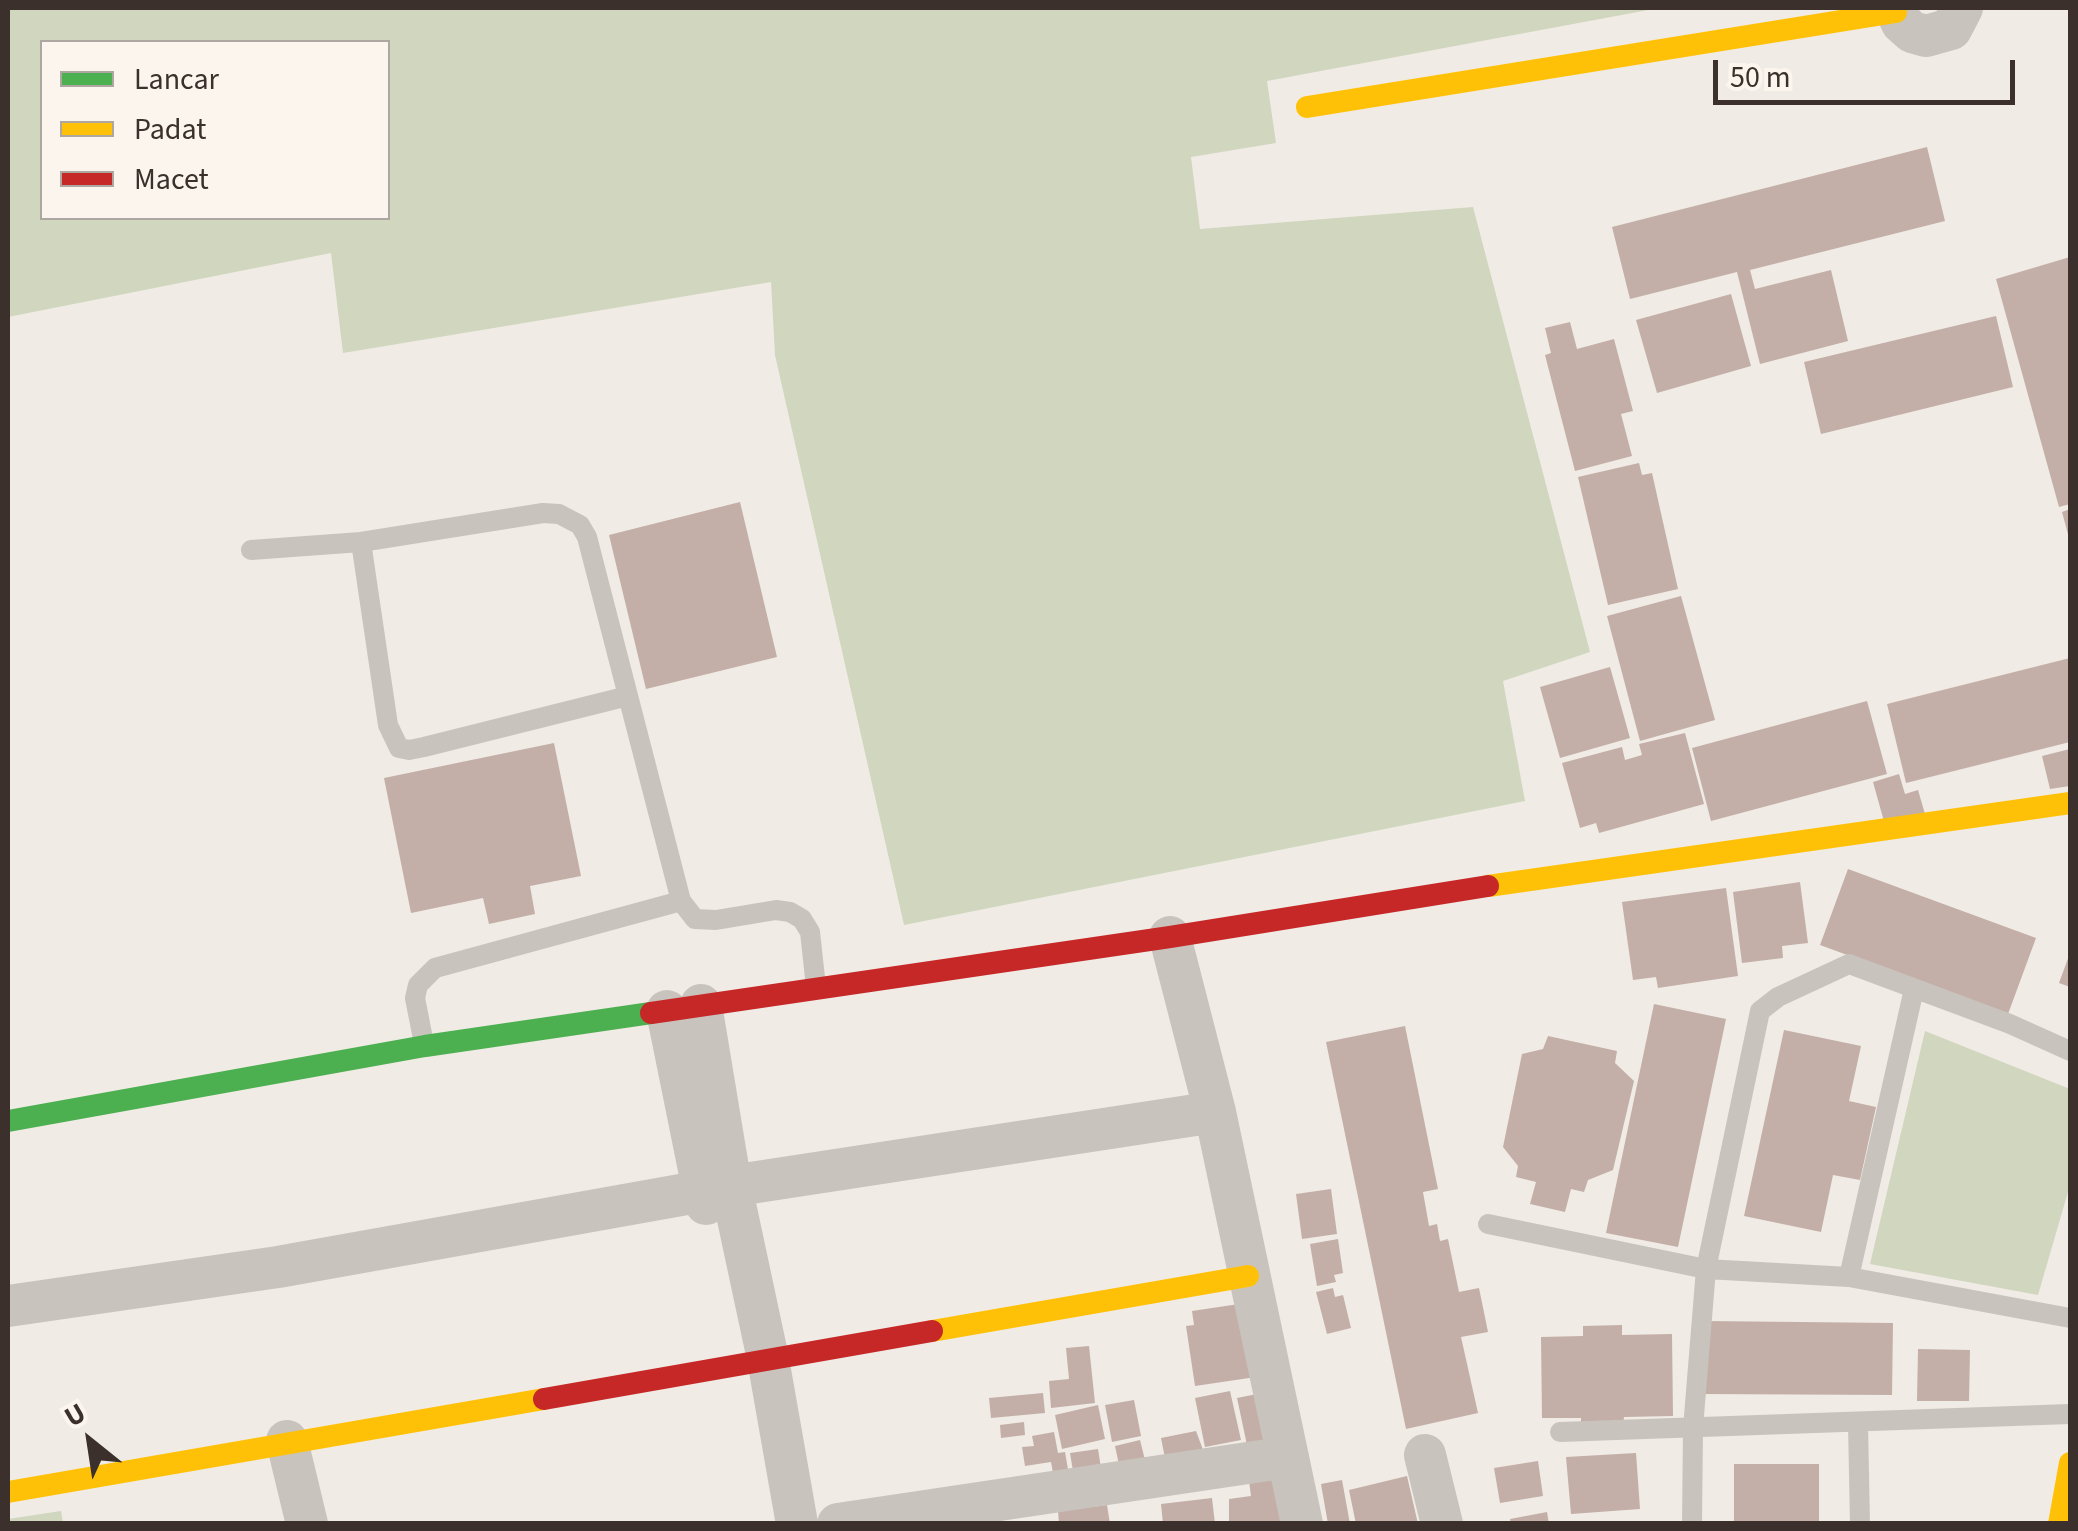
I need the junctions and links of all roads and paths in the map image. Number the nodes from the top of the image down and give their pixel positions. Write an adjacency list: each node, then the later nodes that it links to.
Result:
1 (1962, 8): 2 (street)
2 (1896, 10): 3 (street)
3 (1308, 107)
4 (361, 542): 5 (lane); 6 (lane); 6 (lane)
5 (252, 550)
6 (628, 696): 8 (lane)
7 (2070, 803): 9 (street)
8 (682, 901): 10 (lane); 13 (lane)
9 (1170, 937): 10 (street); 15 (street)
10 (816, 989): 12 (street)
11 (1914, 989): 14 (lane); 19 (lane); 21 (lane)
12 (684, 1008): 13 (street); 17 (street)
13 (425, 1046): 16 (street)
14 (2070, 1050)
15 (1215, 1112): 17 (street); 20 (street)
16 (8, 1120)
17 (717, 1189): 22 (street); 24 (street)
18 (1488, 1224): 19 (lane)
19 (1706, 1269): 21 (lane); 27 (lane)
20 (1248, 1276): 24 (street); 31 (street)
21 (1849, 1277): 23 (lane)
22 (8, 1306)
23 (2070, 1318)
24 (754, 1362): 29 (street); 35 (street); 36 (street)
25 (2070, 1414): 26 (lane)
26 (1858, 1423): 27 (lane); 41 (lane)
27 (1693, 1428): 28 (lane); 40 (lane)
28 (1560, 1432)
29 (287, 1441): 33 (street); 34 (street)
30 (1425, 1455): 39 (street)
31 (1288, 1457): 37 (street); 38 (street)
32 (2070, 1464): 42 (street)
33 (8, 1492)
34 (307, 1524)
35 (769, 1524)
36 (797, 1524)
37 (838, 1524)
38 (1302, 1524)
39 (1442, 1524)
40 (1692, 1524)
41 (1860, 1524)
42 (2059, 1524)

